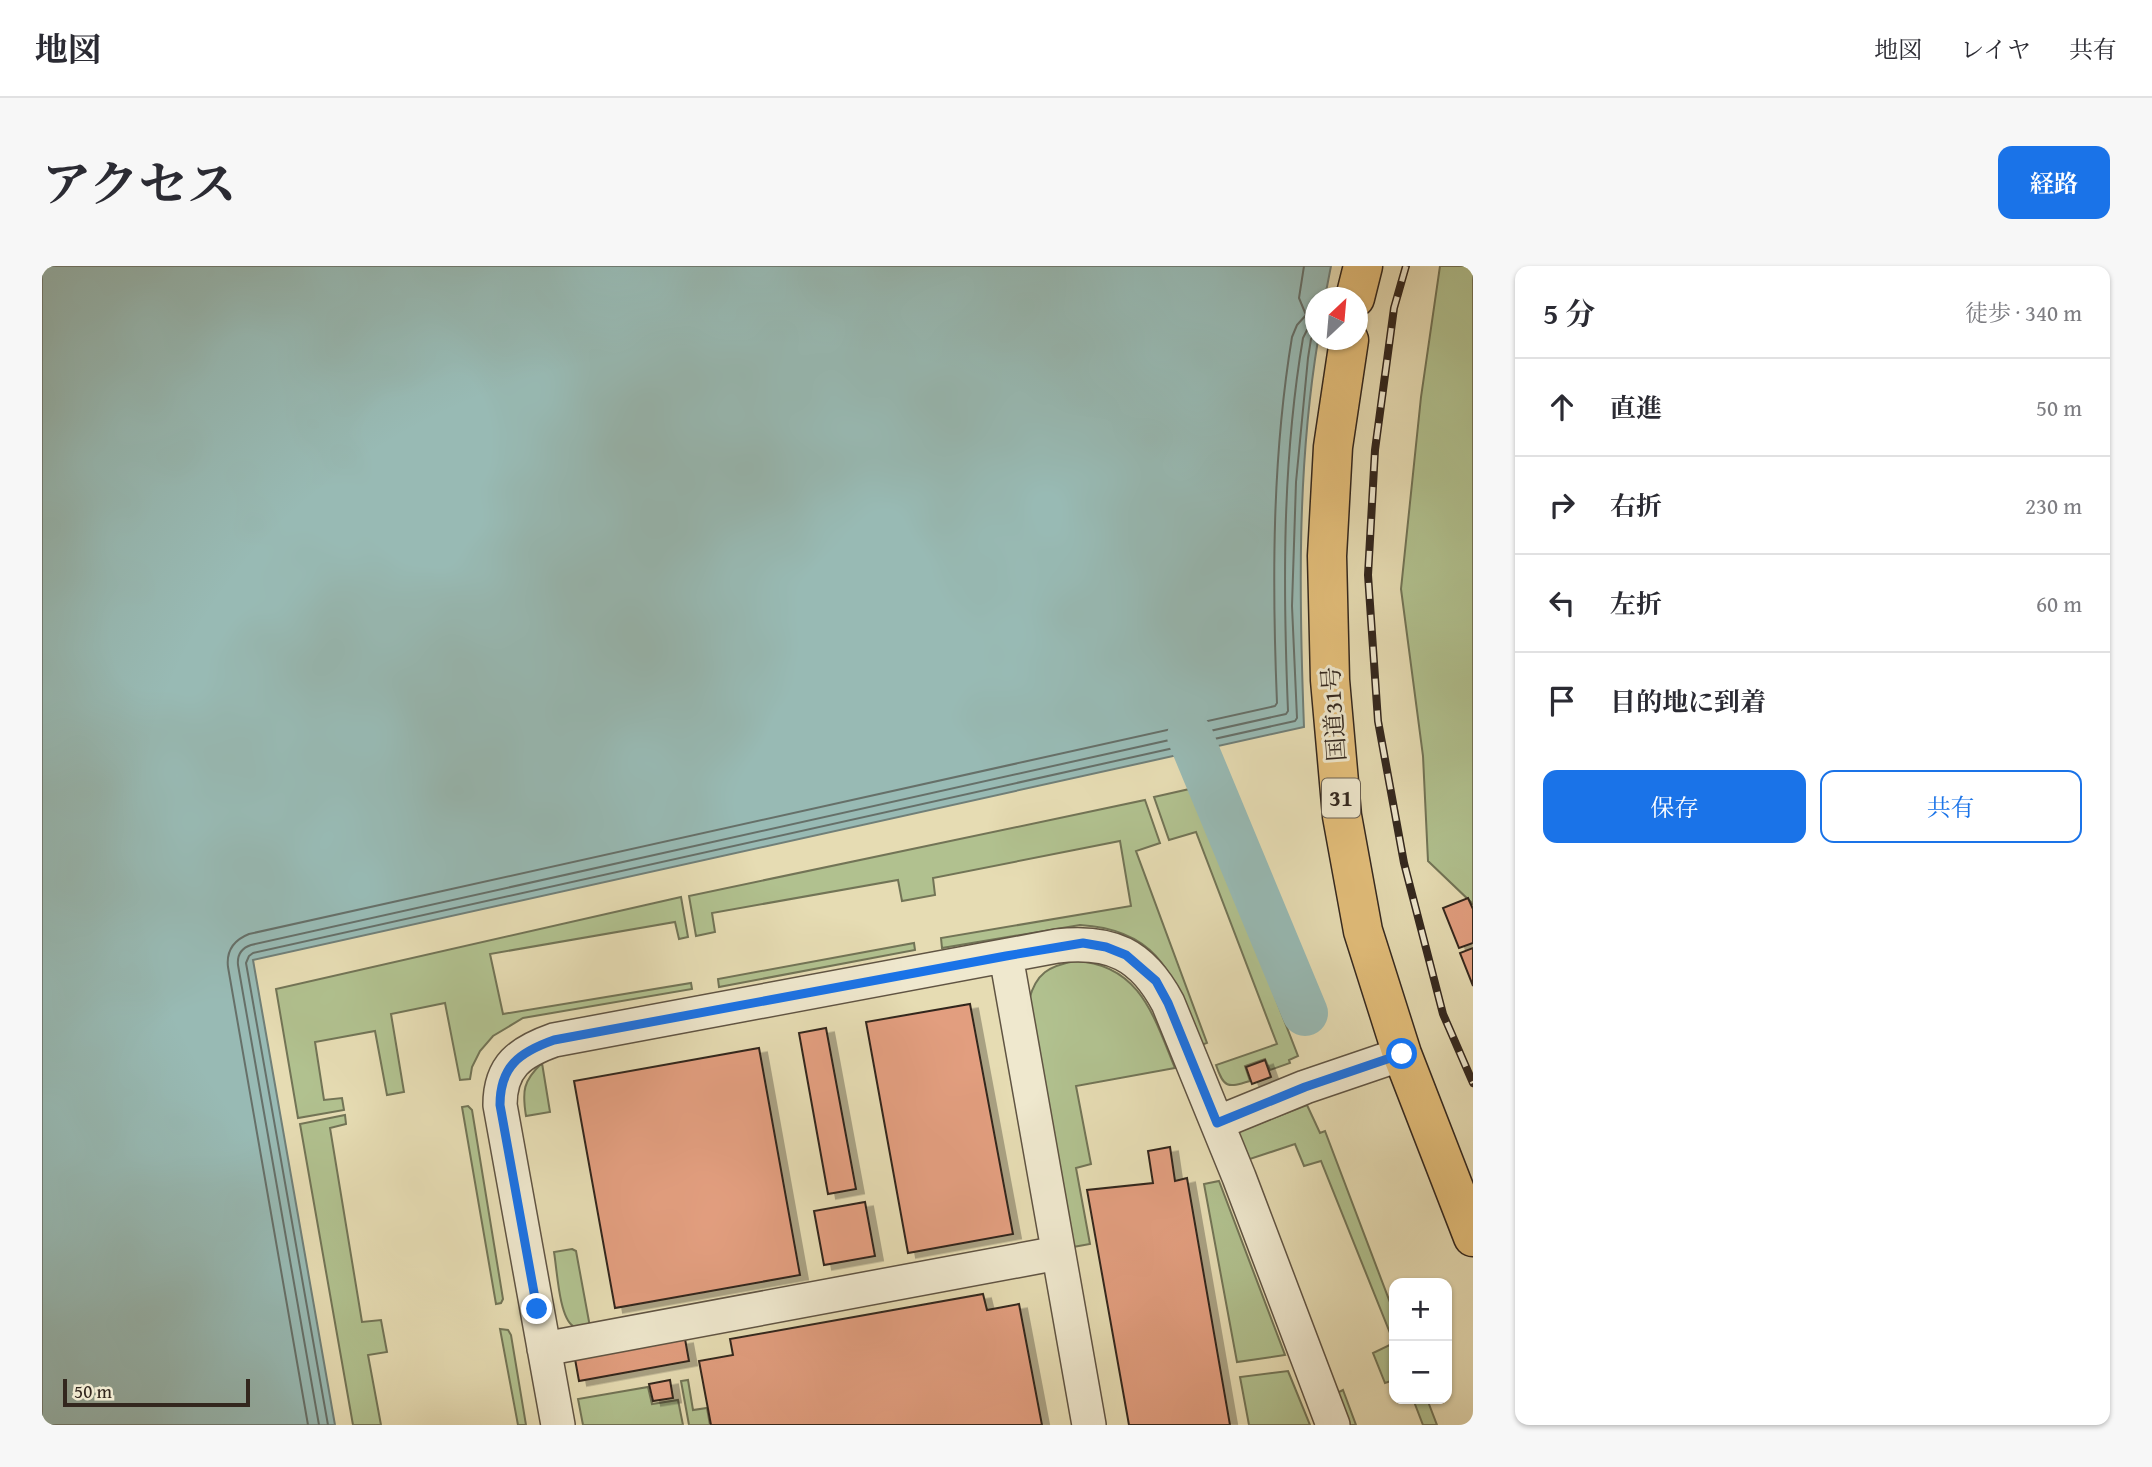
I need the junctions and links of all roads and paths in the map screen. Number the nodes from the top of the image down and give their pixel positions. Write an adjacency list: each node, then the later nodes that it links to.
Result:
1 (1363, 266): 2 (highway)
2 (1358, 287)
3 (1348, 350): 5 (highway, 国道31号 / 31)
4 (1006, 956): 6 (lane); 8 (lane); 9 (lane)
5 (1402, 1054): 6 (lane); 7 (highway, 国道31号 / 31)
6 (1217, 1123): 12 (lane)
7 (1470, 1221)
8 (1058, 1253): 9 (lane); 11 (lane)
9 (544, 1349): 10 (lane)
10 (558, 1425)
11 (1089, 1425)
12 (1333, 1425)

